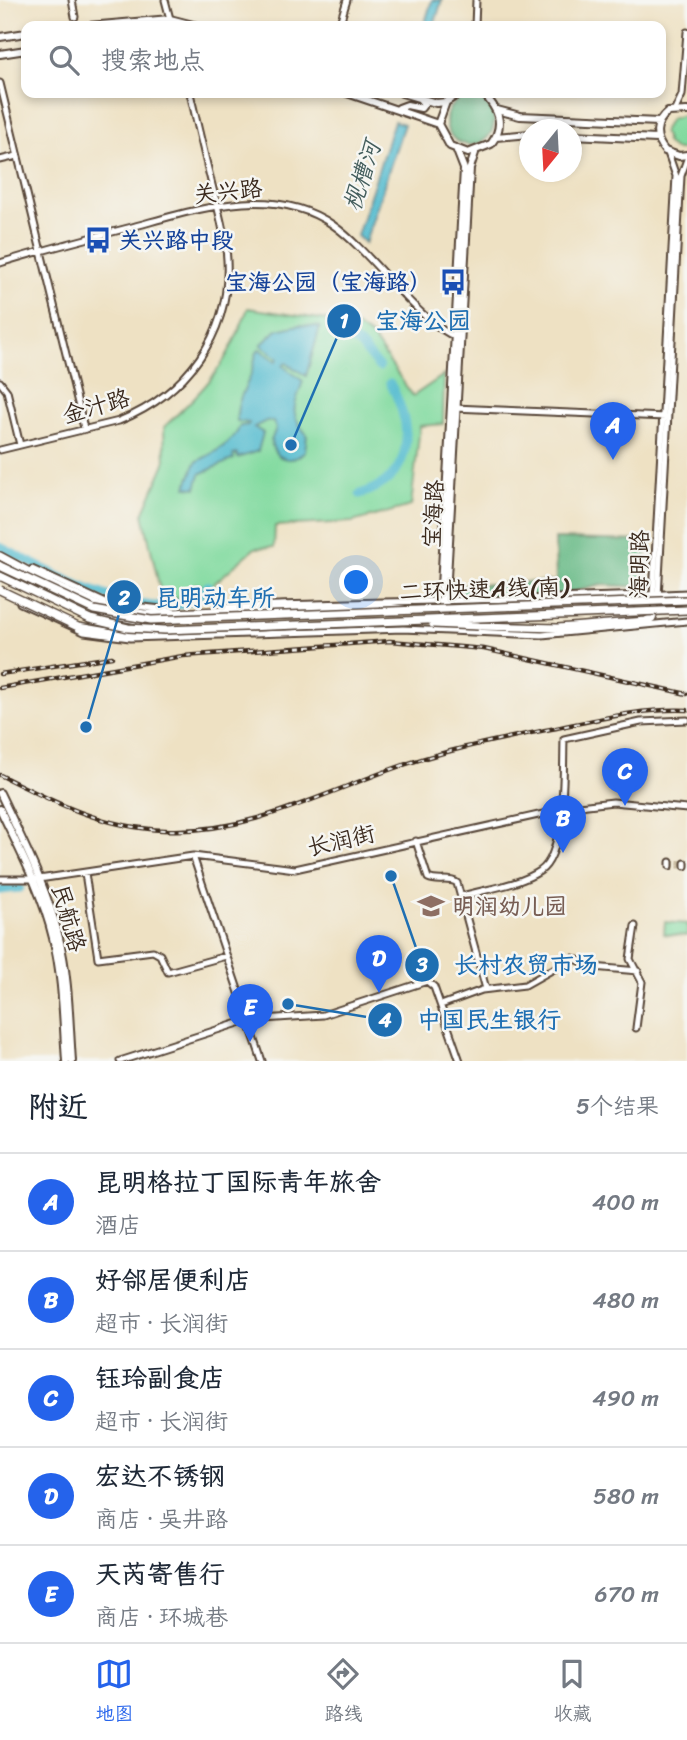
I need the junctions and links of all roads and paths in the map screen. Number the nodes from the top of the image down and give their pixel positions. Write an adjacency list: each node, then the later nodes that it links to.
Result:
1 (72, 0): 5 (street)
2 (165, 0): 6 (street)
3 (347, 0): 9 (street)
4 (478, 1): 10 (street)
5 (75, 17)
6 (170, 19): 7 (main road); 8 (main road)
7 (147, 21)
8 (178, 21)
9 (341, 21)
10 (476, 21)
11 (687, 32): 17 (street)
12 (21, 34): 13 (main road)
13 (0, 37)
14 (21, 51): 15 (main road)
15 (0, 54)
16 (0, 83): 37 (street)
17 (682, 95): 25 (street); 27 (street)
18 (191, 98): 40 (street, 金汁路)
19 (364, 98): 24 (main road)
20 (418, 98): 23 (main road); 24 (main road)
21 (452, 98): 23 (main road)
22 (486, 98): 26 (main road)
23 (446, 102): 29 (main road)
24 (397, 108): 29 (main road)
25 (687, 109): 27 (main road)
26 (497, 110): 28 (main road); 32 (main road)
27 (675, 110): 28 (main road)
28 (659, 122): 33 (main road)
29 (438, 124): 34 (main road)
30 (519, 135): 32 (main road)
31 (582, 135): 33 (main road)
32 (496, 137): 35 (main road)
33 (657, 139): 36 (main road)
34 (457, 151): 35 (main road); 43 (main road, 宝海路)
35 (475, 153): 43 (main road, 宝海路)
36 (668, 153): 38 (main road); 46 (street, 海明路)
37 (17, 156): 39 (street); 41 (street)
38 (687, 157): 46 (street, 海明路)
39 (0, 160)
40 (217, 205): 41 (street, 关兴路); 43 (street, 关兴路); 47 (street, 金汁路)
41 (40, 251): 42 (street, 关兴路); 47 (street)
42 (0, 263)
43 (457, 338): 45 (main road, 宝海路)
44 (0, 382): 48 (street)
45 (454, 408): 46 (street); 59 (main road, 宝海路)
46 (665, 417): 56 (street, 海明路)
47 (84, 428): 48 (street, 金汁路)
48 (20, 445): 49 (street, 金汁路)
49 (0, 450)
50 (0, 556): 53 (highway); 59 (street)
51 (0, 565): 59 (main road); 62 (highway, 二环快速A线(南), bridge)
52 (0, 577): 65 (highway, bridge); 67 (main road)
53 (46, 582): 61 (highway, bridge); 62 (highway, bridge)
54 (0, 590): 67 (highway, bridge); 68 (street)
55 (687, 593): 56 (street)
56 (656, 595): 58 (street, 海明路); 59 (street)
57 (687, 601): 58 (main road); 63 (highway, 二环快速A线(南), bridge)
58 (657, 606): 59 (main road); 60 (highway, bridge); 65 (highway, bridge); 65 (highway, bridge); 66 (street, 海明路)
59 (443, 609): 61 (highway); 67 (main road); 68 (street)
60 (687, 610)
61 (211, 611): 63 (highway, bridge)
62 (102, 613): 63 (highway, 二环快速A线(南), bridge)
63 (151, 620)
64 (687, 621): 66 (street)
65 (380, 622)
66 (654, 624): 68 (street)
67 (197, 628)
68 (443, 630)
69 (687, 720): 73 (street)
70 (0, 793): 78 (main road, 民航路)
71 (687, 808): 73 (street, 长润街)
72 (0, 809): 78 (main road, 民航路)
73 (559, 810): 74 (street, 长润街); 79 (street)
74 (416, 841): 75 (street, 长润街); 79 (street)
75 (193, 856): 76 (street, 长润街); 81 (street)
76 (85, 873): 78 (street, 长润街); 81 (street)
77 (0, 879): 78 (street, 长润街)
78 (36, 879): 87 (main road, 民航路); 88 (main road, 民航路)
79 (462, 896): 83 (street)
80 (635, 926): 82 (street)
81 (226, 956): 85 (street)
82 (638, 971): 83 (street); 86 (street)
83 (486, 989): 84 (street)
84 (441, 1005): 85 (street); 91 (street)
85 (248, 1020): 89 (street); 90 (street)
86 (636, 1027)
87 (65, 1061)
88 (72, 1061)
89 (120, 1061)
90 (262, 1061)
91 (460, 1061)

